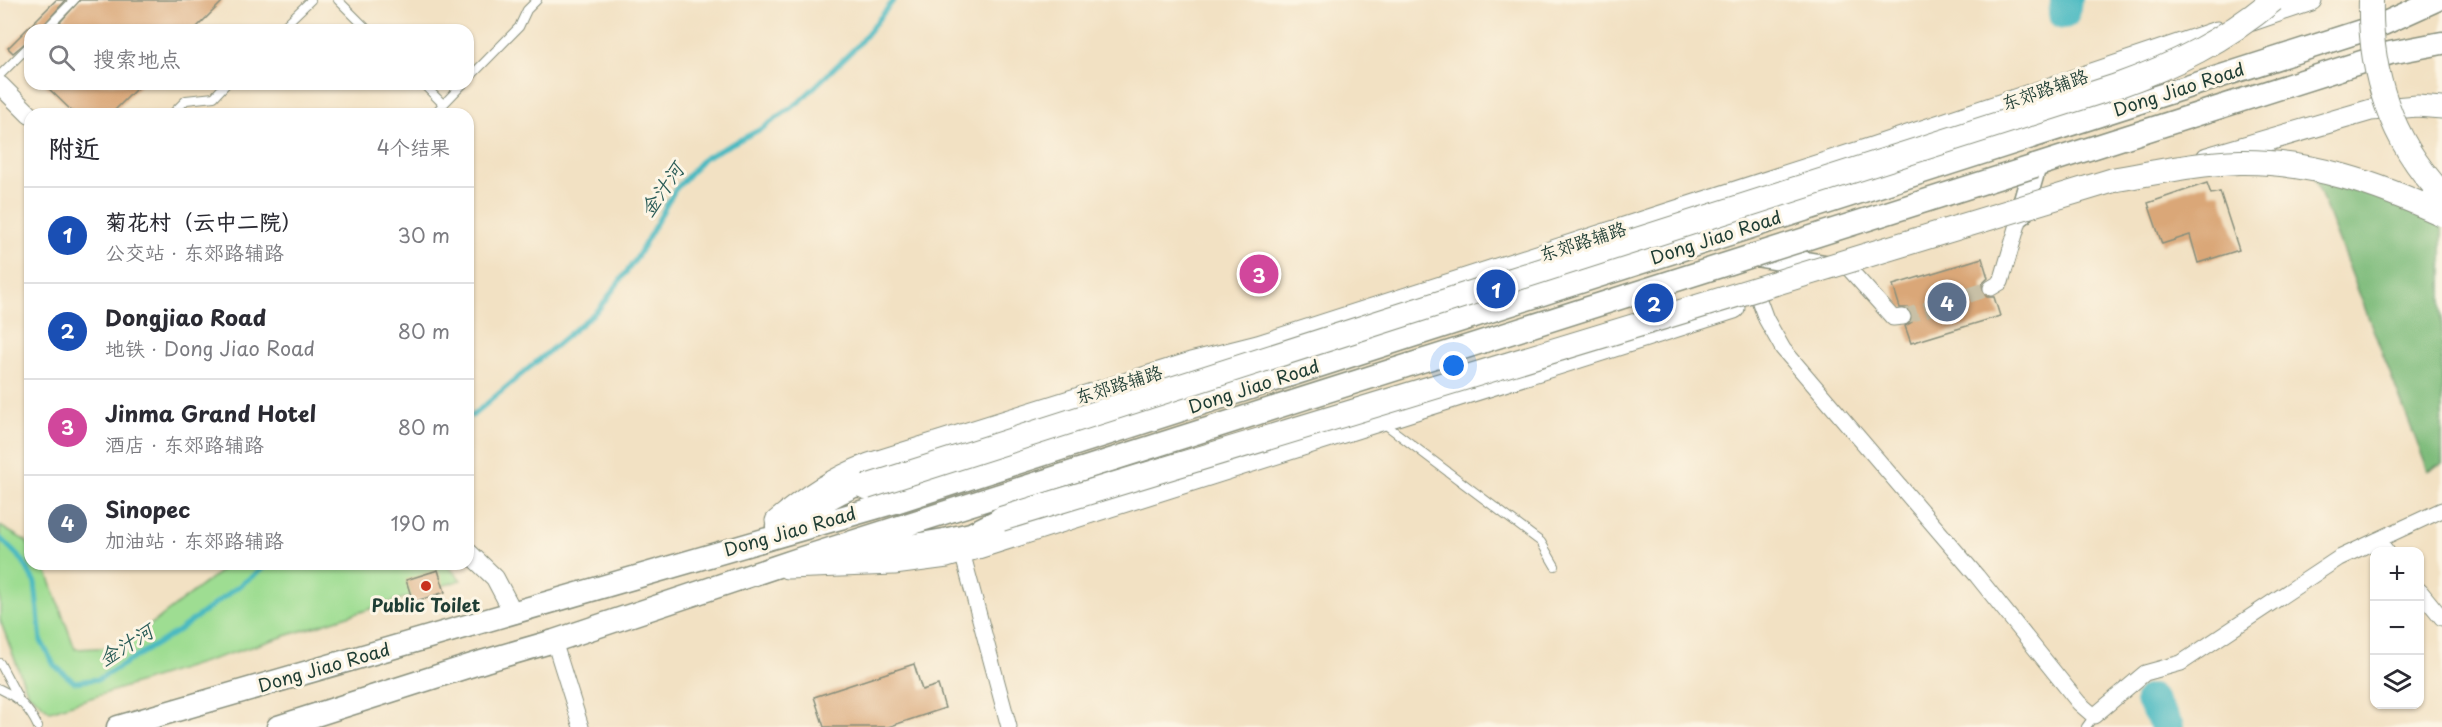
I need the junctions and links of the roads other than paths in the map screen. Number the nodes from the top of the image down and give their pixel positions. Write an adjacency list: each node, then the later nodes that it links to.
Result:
1 (74, 0): 10 (lane)
2 (310, 0): 11 (lane)
3 (338, 0): 12 (lane)
4 (537, 0): 15 (lane)
5 (2273, 0): 36 (highway, bridge)
6 (2312, 0): 40 (main road, 东郊路辅路)
7 (2371, 0): 27 (highway, bridge)
8 (2438, 0): 9 (main road); 40 (main road, Dong Jiao Road)
9 (2442, 11)
10 (51, 24)
11 (286, 24)
12 (362, 24)
13 (2442, 43): 26 (main road, Dong Jiao Road)
14 (24, 51): 16 (lane)
15 (474, 73)
16 (0, 75)
17 (0, 85): 25 (street)
18 (220, 90): 22 (lane)
19 (429, 90): 21 (lane)
20 (457, 90): 21 (lane)
21 (443, 104): 23 (lane)
22 (178, 108)
23 (439, 108)
24 (2442, 108): 28 (main road)
25 (24, 109)
26 (2035, 166): 28 (main road); 30 (main road, Dong Jiao Road, bridge)
27 (2442, 194)
28 (2020, 214): 31 (main road); 32 (street)
29 (2442, 214): 38 (highway, bridge)
30 (1755, 255): 31 (main road); 44 (main road, Dong Jiao Road)
31 (1851, 271): 33 (main road); 34 (street)
32 (1991, 288)
33 (1759, 300): 35 (main road); 52 (street)
34 (1903, 317)
35 (1381, 421): 41 (main road); 43 (lane)
36 (866, 488): 40 (main road)
37 (2442, 510): 39 (street)
38 (1001, 519): 44 (main road)
39 (2383, 546): 52 (street)
40 (730, 548): 46 (main road, Dong Jiao Road)
41 (962, 552): 44 (main road); 57 (street)
42 (474, 558): 46 (street)
43 (1555, 566)
44 (742, 578): 48 (main road, Dong Jiao Road)
45 (2424, 596): 47 (street)
46 (514, 614): 54 (main road, Dong Jiao Road)
47 (2442, 618)
48 (554, 641): 55 (main road, Dong Jiao Road); 56 (street)
49 (0, 663): 51 (lane)
50 (0, 689): 51 (lane)
51 (18, 697): 53 (lane)
52 (2090, 722)
53 (38, 727)
54 (118, 727)
55 (278, 727)
56 (580, 727)
57 (1010, 727)

